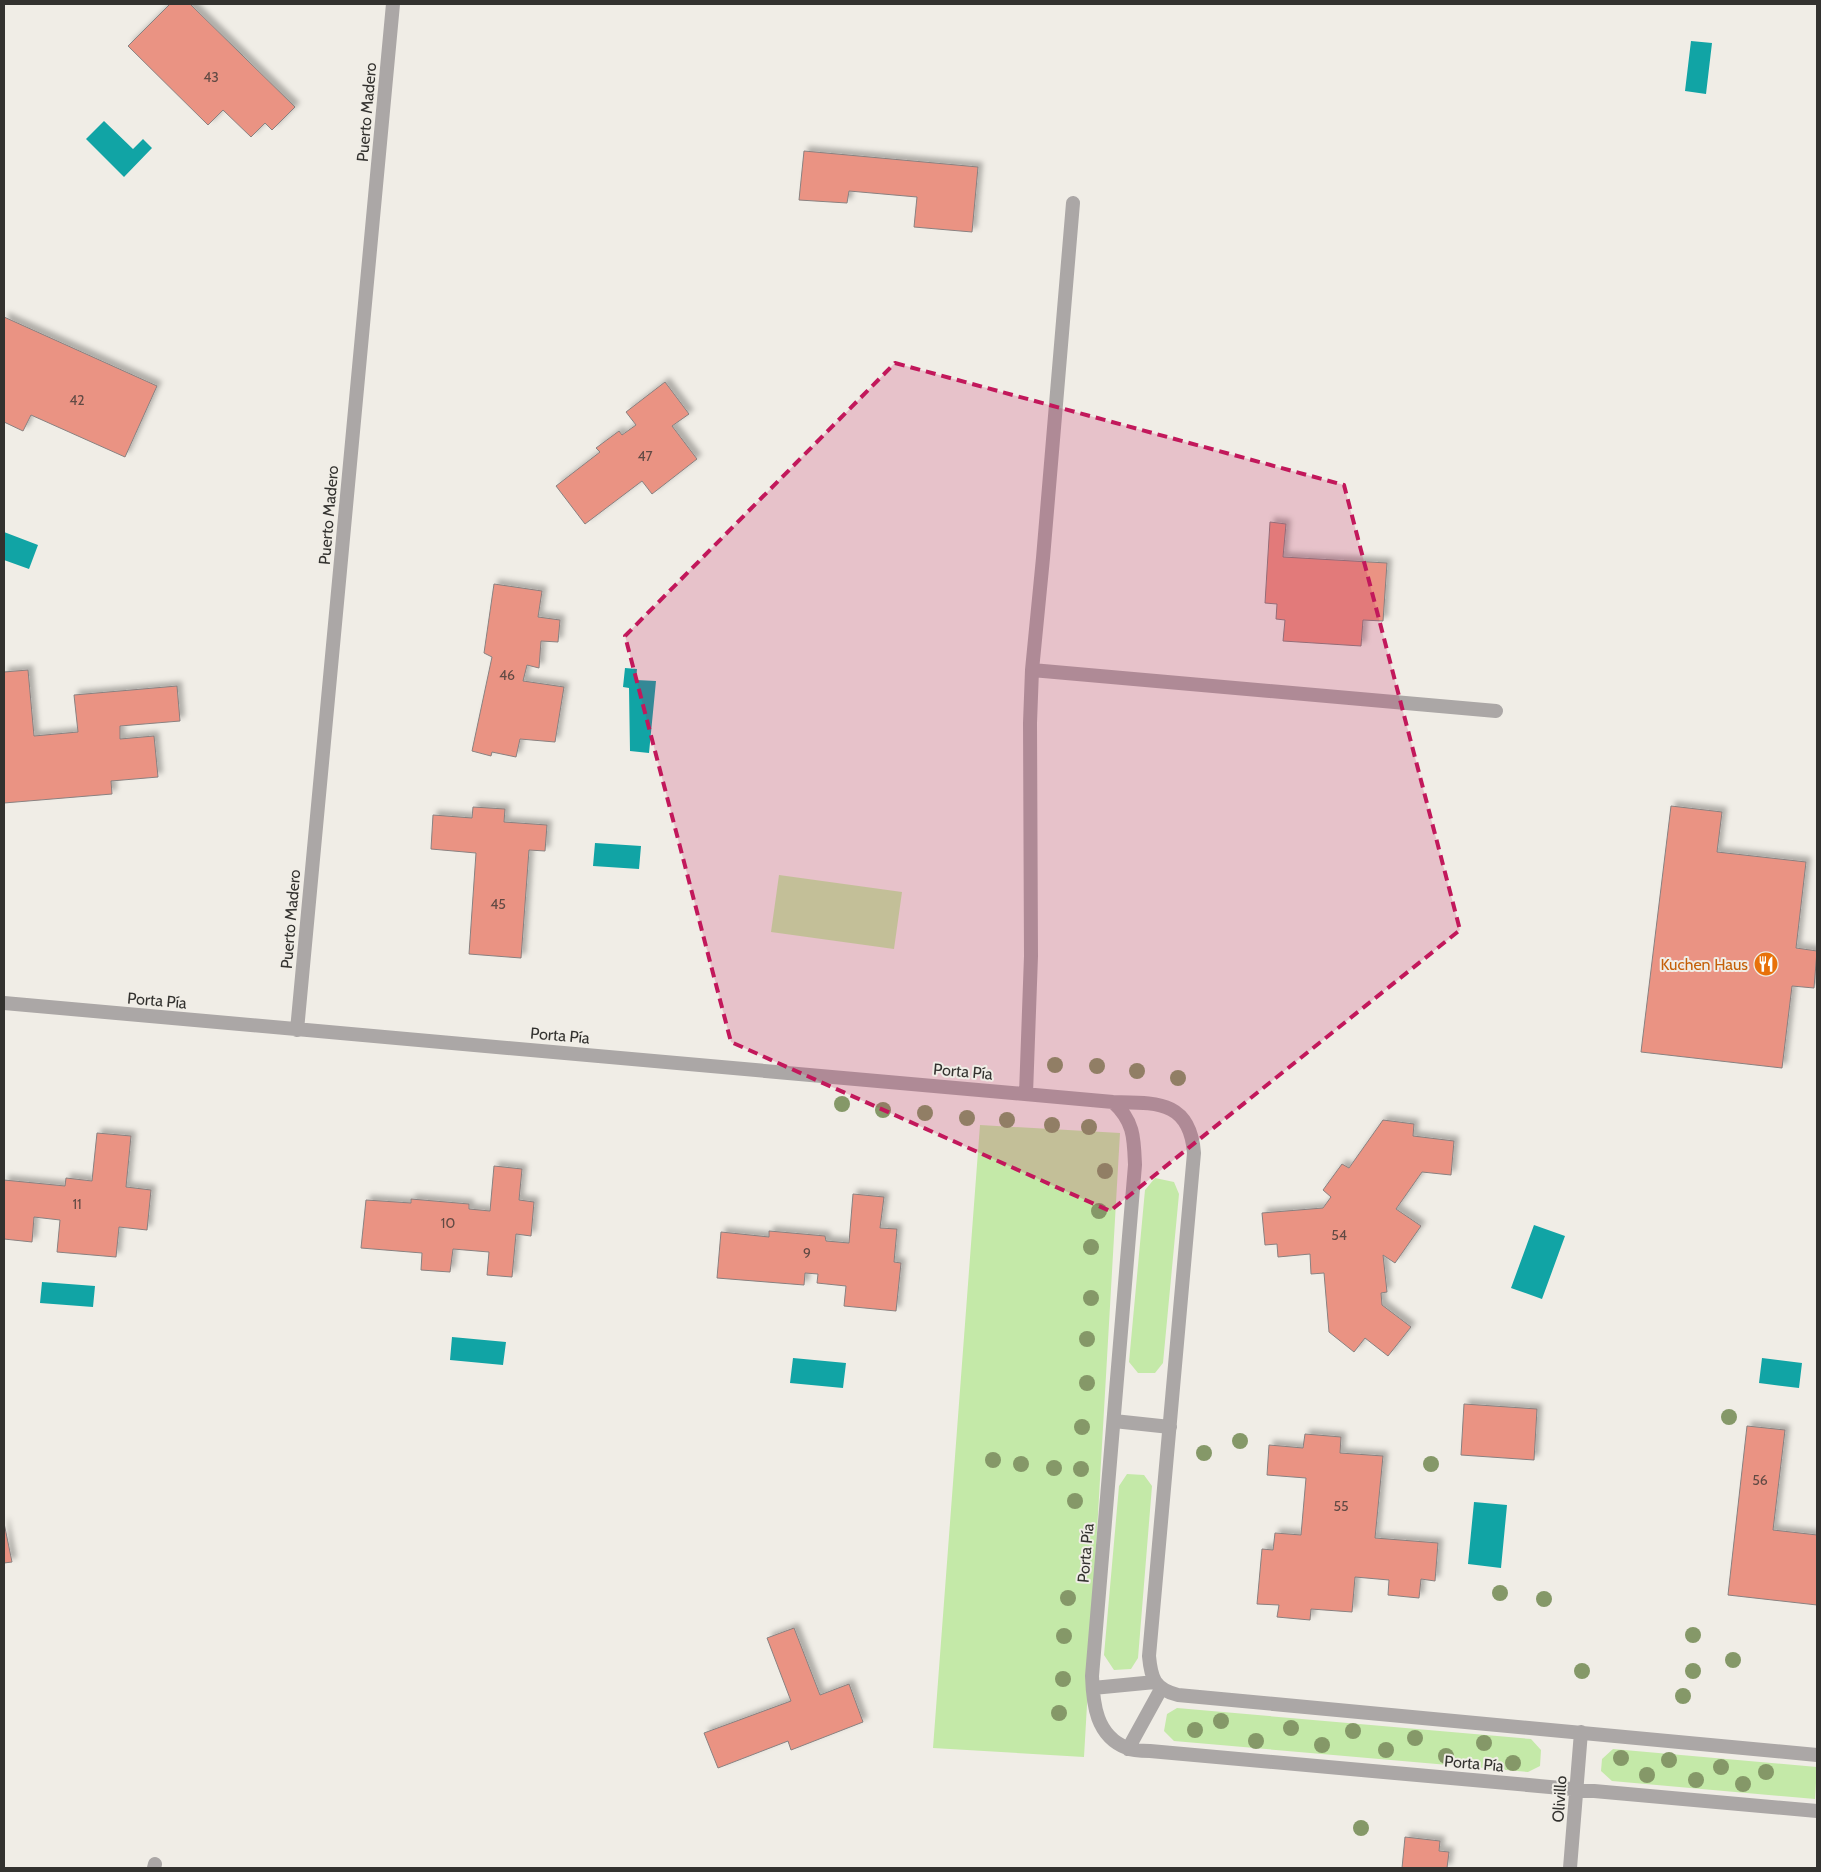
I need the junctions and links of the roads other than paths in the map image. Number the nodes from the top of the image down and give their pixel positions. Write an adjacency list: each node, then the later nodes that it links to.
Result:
1 (393, 4): 6 (street, Puerto Madero)
2 (1073, 203): 3 (street)
3 (1032, 670): 4 (street); 7 (street)
4 (1496, 711)
5 (4, 1003): 6 (street, Porta Pía)
6 (297, 1030): 7 (street, Porta Pía)
7 (1026, 1094): 8 (street, Porta Pía)
8 (1113, 1102): 9 (street, Porta Pía); 10 (street, Porta Pía)
9 (1114, 1421): 10 (street); 12 (street, Porta Pía)
10 (1170, 1427): 11 (street, Porta Pía)
11 (1158, 1686): 12 (street); 13 (street); 14 (street)
12 (1092, 1688): 14 (street, Porta Pía)
13 (1581, 1732): 15 (street); 16 (street, Olivillo)
14 (1128, 1749): 16 (street, Porta Pía)
15 (1817, 1755)
16 (1577, 1789): 17 (street, Porta Pía); 18 (street, Olivillo)
17 (1817, 1811)
18 (1570, 1868)

